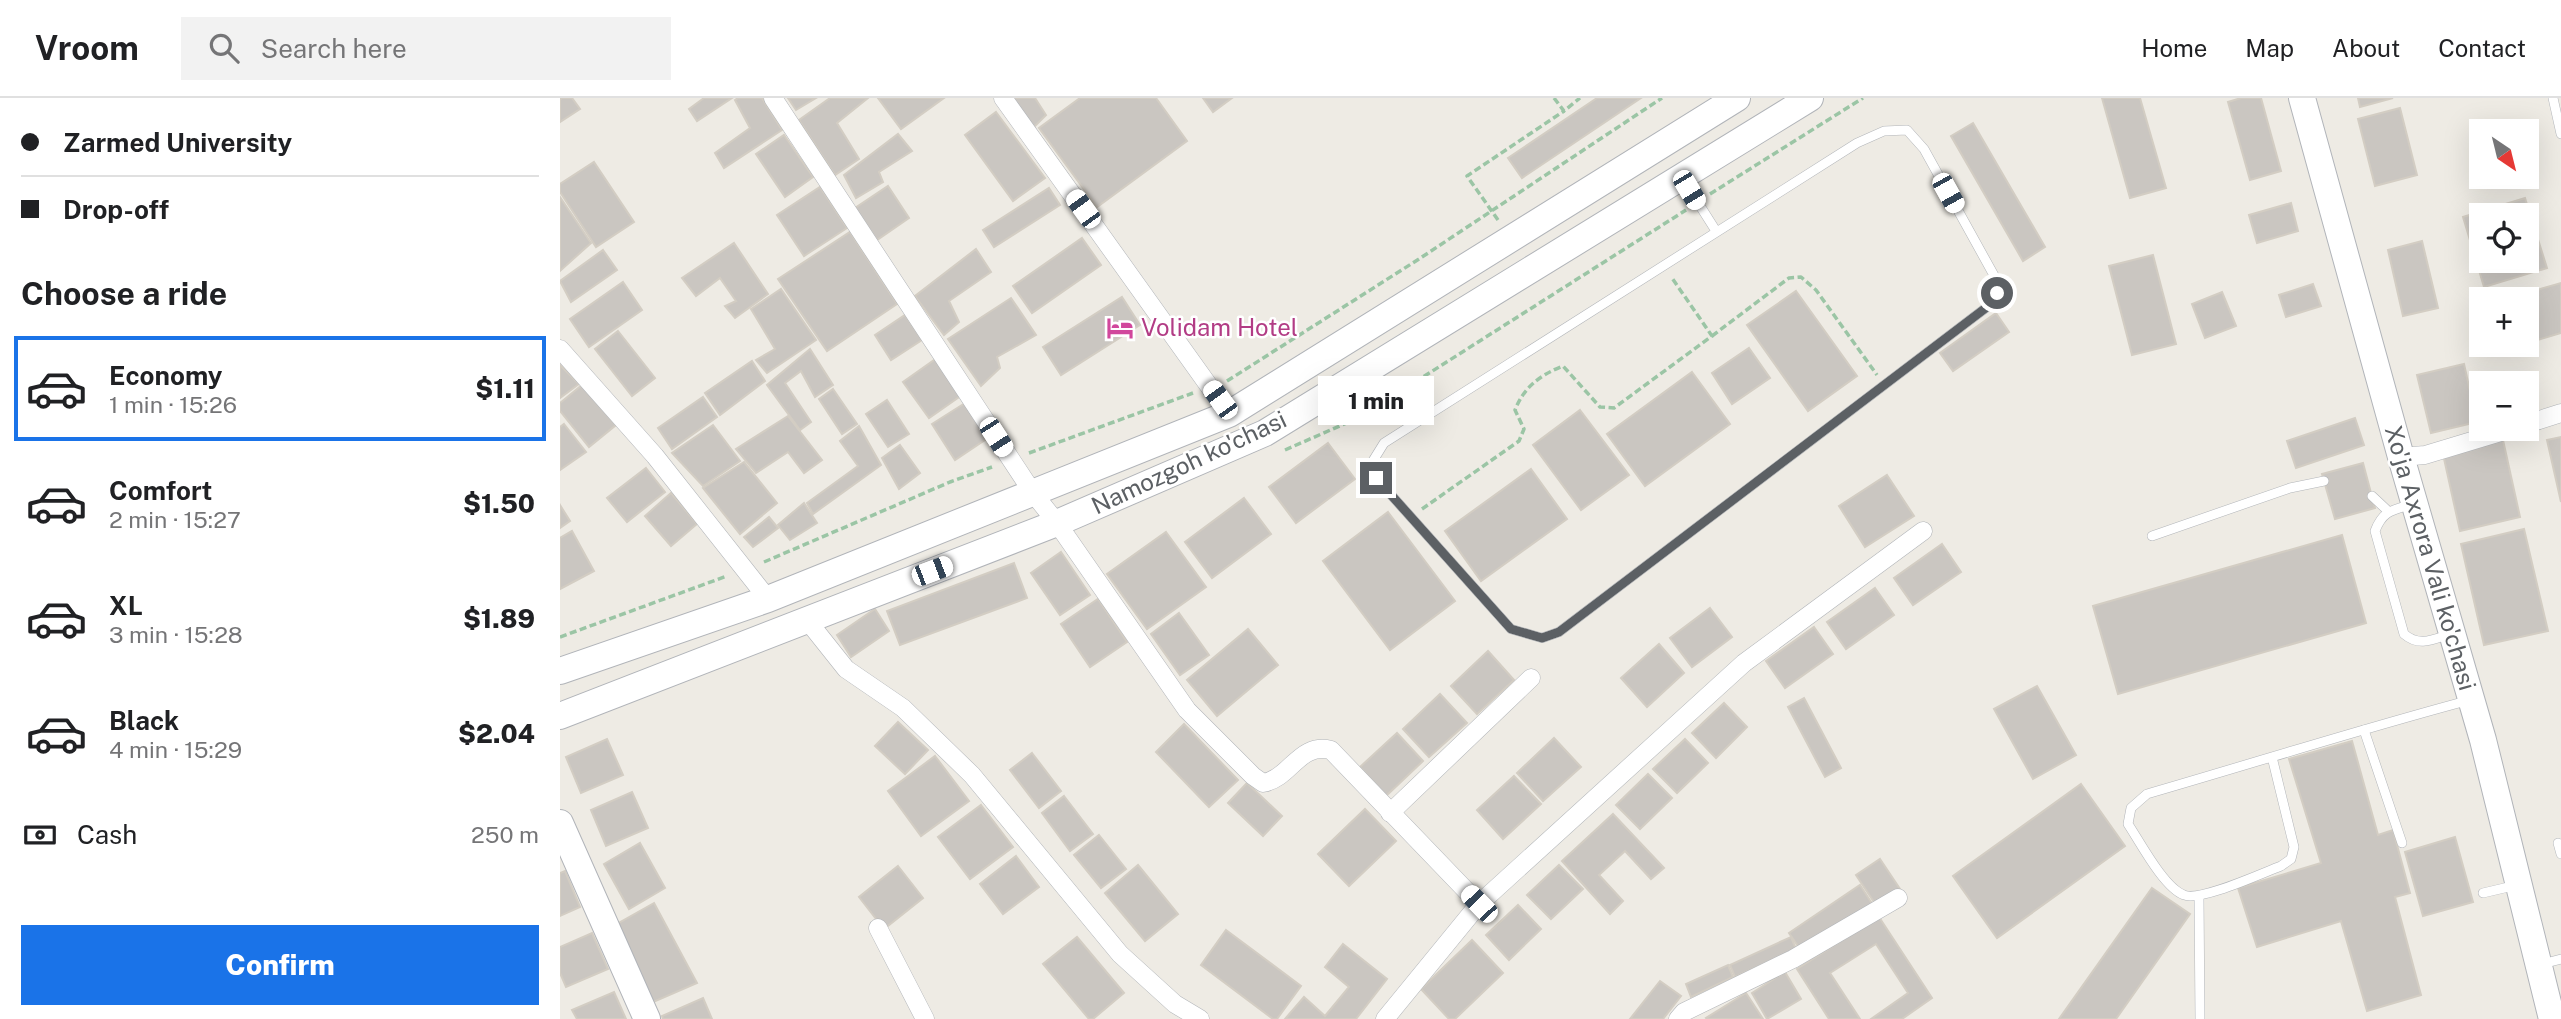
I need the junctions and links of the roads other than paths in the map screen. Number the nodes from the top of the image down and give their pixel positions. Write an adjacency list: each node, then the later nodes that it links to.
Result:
1 (773, 98): 17 (street)
2 (1003, 98): 12 (street)
3 (1810, 98): 8 (main road, Namozgoh ko'chasi)
4 (2302, 98): 15 (main road, Xo'ja Axrora Vali ko'chasi)
5 (2553, 98): 7 (lane)
6 (1727, 101): 12 (main road, Namozgoh ko'chasi)
7 (2561, 134)
8 (1682, 177): 9 (lane); 21 (main road, Namozgoh ko'chasi)
9 (1716, 230): 9 (lane)
10 (560, 349): 24 (street)
11 (2561, 413): 13 (street)
12 (1229, 414): 17 (main road, Namozgoh ko'chasi)
13 (2539, 420)
14 (2471, 441): 15 (street)
15 (2401, 457): 19 (main road, Xo'ja Axrora Vali ko'chasi)
16 (2324, 481): 23 (lane)
17 (1033, 493): 21 (street); 24 (main road, Namozgoh ko'chasi)
18 (2372, 496): 20 (lane)
19 (2415, 503): 20 (lane); 26 (main road, Xo'ja Axrora Vali ko'chasi)
20 (2388, 511): 26 (lane)
21 (1057, 523): 25 (main road, Namozgoh ko'chasi); 33 (street)
22 (1923, 531): 42 (street)
23 (2152, 536)
24 (768, 599): 27 (main road, Namozgoh ko'chasi)
25 (807, 620): 30 (main road, Namozgoh ko'chasi); 47 (street)
26 (2451, 634): 29 (main road, Xo'ja Axrora Vali ko'chasi)
27 (560, 671)
28 (1531, 678): 33 (street)
29 (2471, 700): 31 (lane); 38 (main road, Xo'ja Axrora Vali ko'chasi)
30 (560, 716)
31 (2364, 730): 32 (lane); 35 (lane)
32 (2272, 757): 40 (lane); 40 (lane)
33 (1391, 813): 42 (street)
34 (560, 822): 45 (main road)
35 (2402, 842)
36 (2558, 843): 37 (lane)
37 (2561, 854)
38 (2519, 884): 39 (lane); 44 (main road, Xo'ja Axrora Vali ko'chasi)
39 (2483, 893)
40 (2199, 897): 50 (lane)
41 (1898, 898): 49 (street)
42 (1479, 904): 48 (street)
43 (878, 928): 46 (street)
44 (2549, 962): 51 (main road, Xo'ja Axrora Vali ko'chasi)
45 (647, 1019)
46 (925, 1019)
47 (1200, 1019)
48 (1385, 1019)
49 (1678, 1019)
50 (2200, 1019)
51 (2552, 1019)

